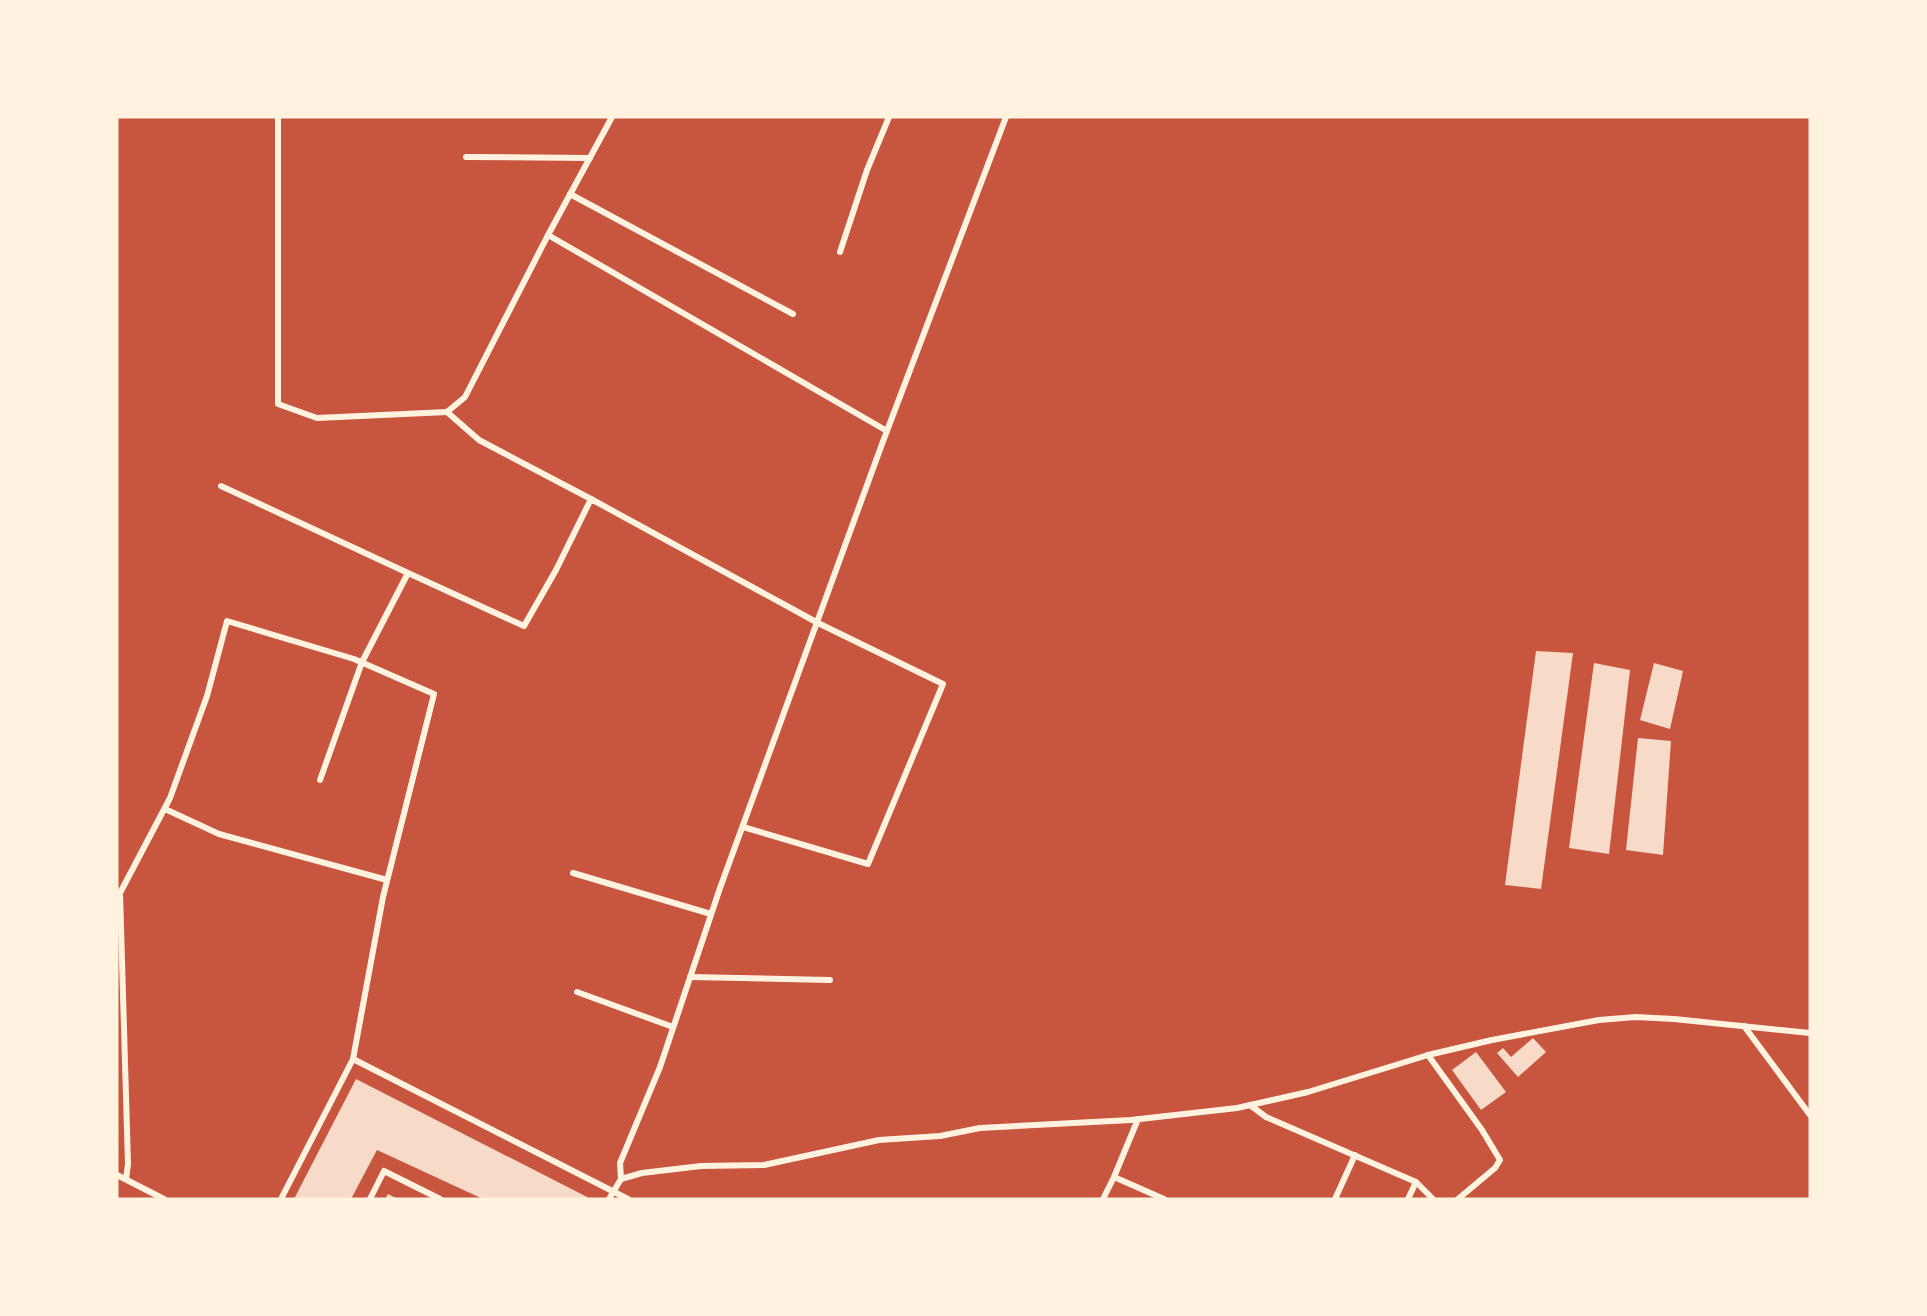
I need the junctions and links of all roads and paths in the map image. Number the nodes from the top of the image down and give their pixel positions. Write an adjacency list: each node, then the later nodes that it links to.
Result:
1 (278, 117): 11 (street)
2 (612, 117): 6 (street)
3 (889, 117): 9 (street)
4 (1006, 117): 12 (street)
5 (466, 157): 6 (street)
6 (590, 158): 7 (street)
7 (570, 194): 8 (street); 10 (street)
8 (548, 235): 11 (street); 12 (street)
9 (840, 252)
10 (793, 314)
11 (447, 412): 14 (street)
12 (887, 431): 16 (street)
13 (221, 486): 15 (street)
14 (591, 498): 15 (street); 16 (street)
15 (408, 573): 17 (street)
16 (818, 623): 20 (street); 20 (street)
17 (362, 662): 18 (street); 19 (street); 22 (street)
18 (320, 780)
19 (165, 809): 22 (street); 23 (street)
20 (743, 827): 24 (street)
21 (573, 873): 24 (street)
22 (387, 880): 32 (street)
23 (118, 910): 39 (street)
24 (711, 914): 25 (street)
25 (690, 977): 26 (street); 29 (street)
26 (830, 980)
27 (577, 992): 29 (street)
28 (1744, 1026): 30 (street); 31 (street); 34 (street)
29 (673, 1028): 40 (street)
30 (1810, 1032)
31 (1428, 1055): 33 (street); 54 (street)
32 (353, 1059): 42 (street); 44 (street)
33 (1250, 1105): 35 (street); 36 (street)
34 (1810, 1115)
35 (1138, 1119): 38 (street); 40 (street)
36 (1355, 1155): 41 (street); 51 (street)
37 (117, 1175): 39 (street)
38 (1114, 1177): 49 (street); 50 (street)
39 (126, 1179): 43 (street)
40 (621, 1179): 42 (street)
41 (1416, 1182): 52 (street); 53 (street)
42 (612, 1191): 47 (street); 48 (street)
43 (164, 1199)
44 (281, 1199)
45 (369, 1199): 46 (street)
46 (440, 1199)
47 (609, 1199)
48 (627, 1199)
49 (1103, 1199)
50 (1164, 1199)
51 (1335, 1199)
52 (1408, 1199)
53 (1433, 1199)
54 (1458, 1199)

